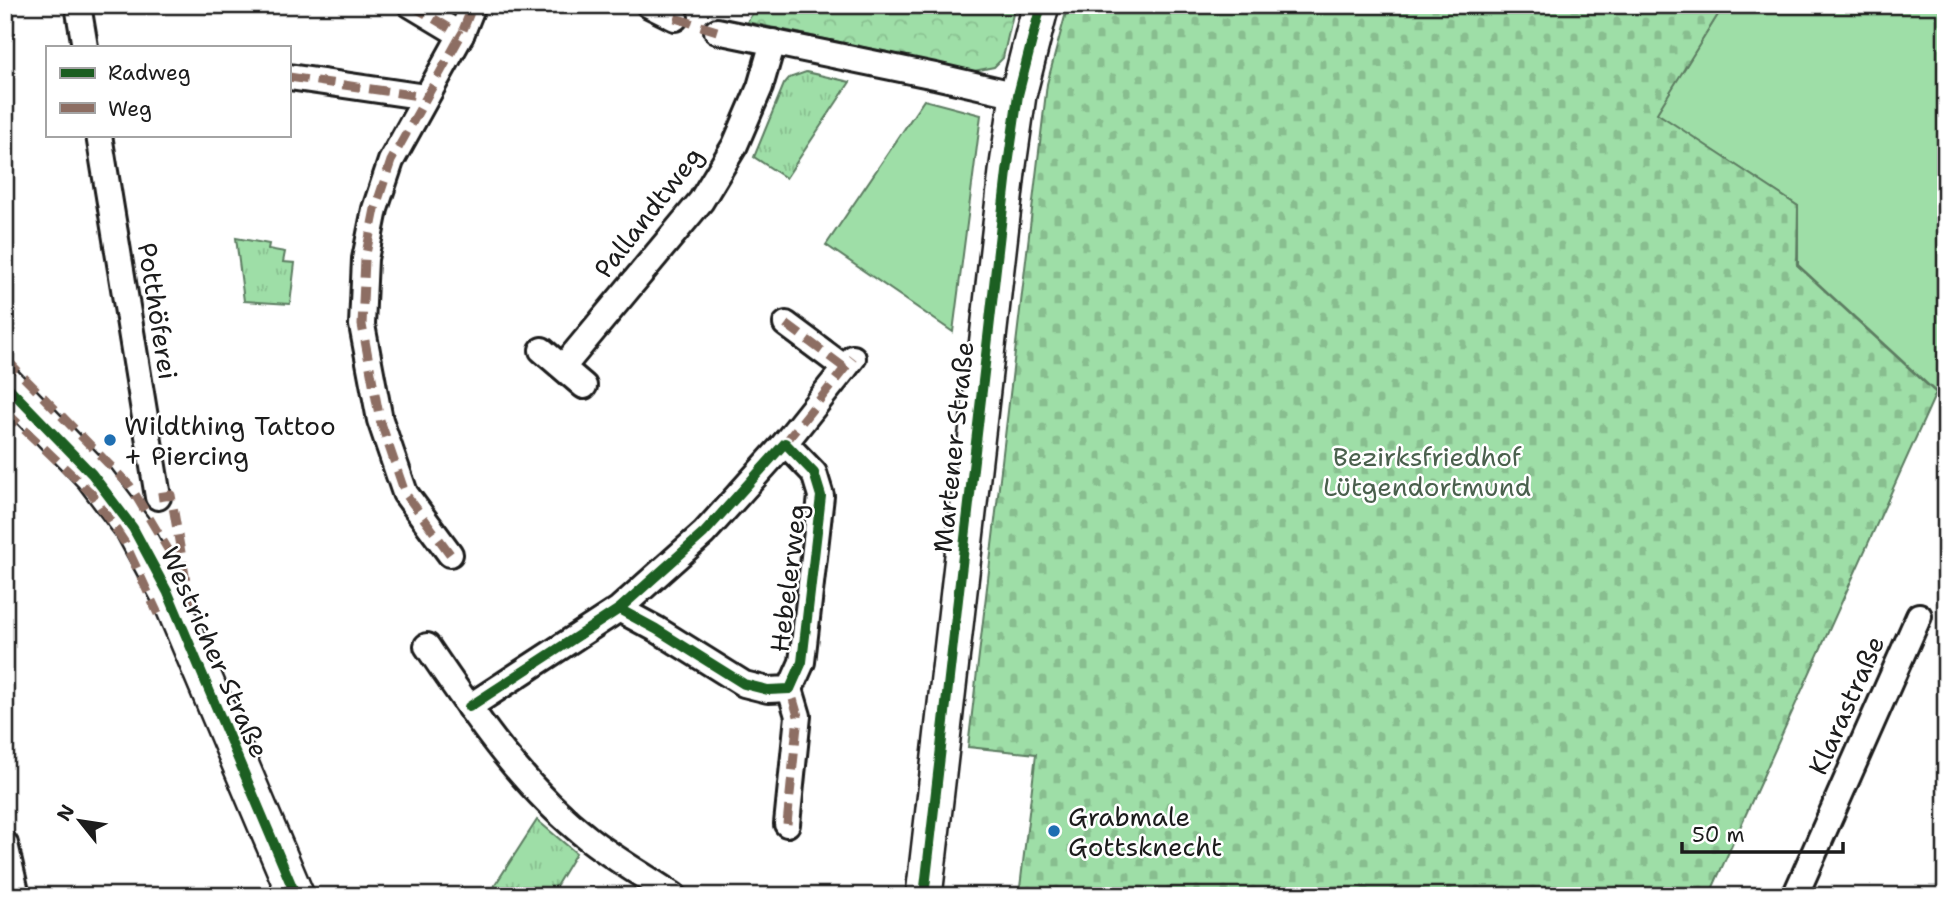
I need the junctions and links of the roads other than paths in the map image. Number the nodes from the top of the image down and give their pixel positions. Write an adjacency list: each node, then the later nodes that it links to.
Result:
1 (78, 5): 10 (street)
2 (411, 5): 8 (street)
3 (473, 5): 8 (street)
4 (649, 5): 6 (street)
5 (1041, 5): 12 (street, Martener Straße)
6 (675, 18)
7 (717, 31): 9 (street)
8 (461, 35): 13 (street)
9 (773, 42): 12 (street); 17 (street, Pallandtweg)
10 (85, 46)
11 (290, 77): 13 (street)
12 (1018, 95): 33 (street, Martener Straße)
13 (426, 97): 22 (street)
14 (99, 136): 21 (street, Potthöferei)
15 (786, 324): 20 (street, Hebelerweg)
16 (542, 350): 17 (street)
17 (563, 367): 19 (street)
18 (5, 384): 31 (street, Westricher Straße)
19 (584, 386)
20 (785, 443): 23 (street, Hebelerweg); 26 (street, Hebelerweg)
21 (158, 497)
22 (450, 554)
23 (619, 610): 26 (street, Hebelerweg); 27 (street, Hebelerweg)
24 (1919, 616): 34 (street, Klarastraße)
25 (427, 646): 27 (street)
26 (790, 689): 28 (street, Hebelerweg)
27 (469, 707): 32 (street)
28 (787, 824)
29 (5, 844): 30 (street)
30 (17, 896)
31 (296, 896)
32 (674, 896)
33 (924, 896)
34 (1795, 896)

